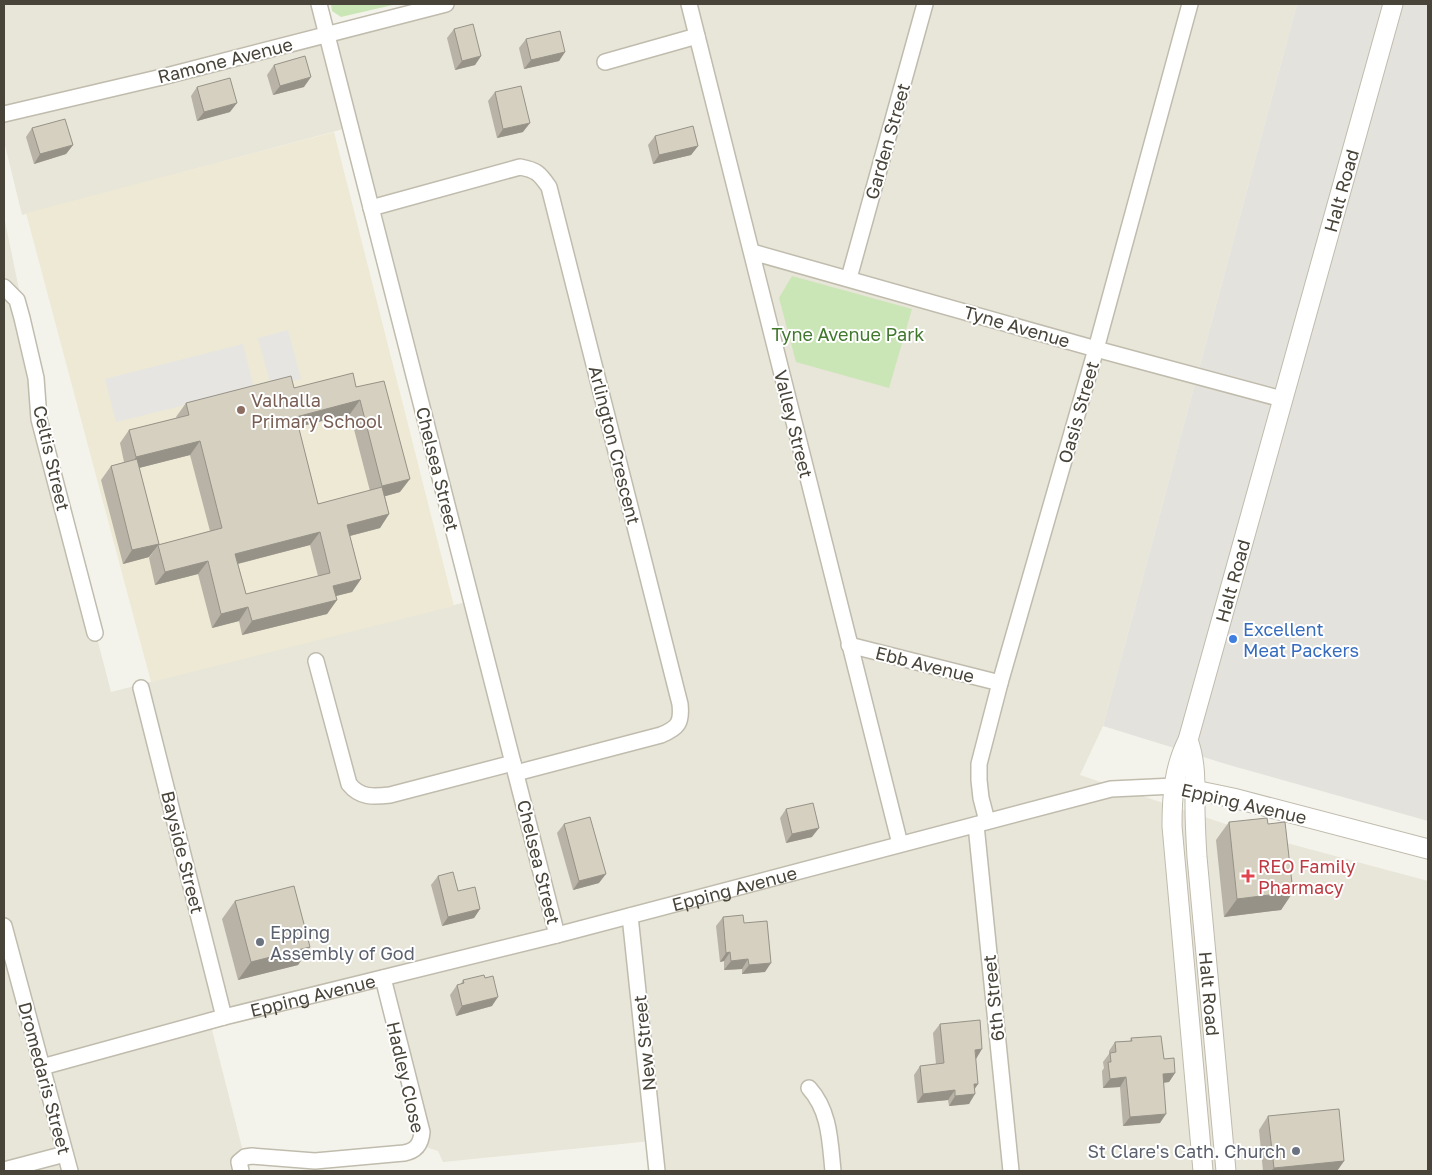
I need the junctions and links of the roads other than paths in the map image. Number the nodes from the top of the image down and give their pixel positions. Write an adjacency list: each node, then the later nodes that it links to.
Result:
1 (319, 4): 7 (street, Chelsea Street)
2 (446, 4): 7 (street, Ramone Avenue)
3 (689, 4): 8 (street, Valley Street)
4 (925, 4): 13 (street, Garden Street)
5 (1190, 4): 15 (street, Oasis Street)
6 (1393, 4): 16 (street, Halt Road)
7 (327, 34): 10 (street, Ramone Avenue); 11 (street, Chelsea Street)
8 (697, 36): 9 (street); 12 (street, Valley Street)
9 (605, 62)
10 (4, 114)
11 (371, 208): 23 (street, Chelsea Street); 23 (street, Arlington Crescent)
12 (752, 252): 13 (street, Tyne Avenue); 18 (street, Valley Street)
13 (848, 278): 15 (street, Tyne Avenue)
14 (4, 287): 17 (street, Celtis Street)
15 (1096, 349): 16 (street, Tyne Avenue); 20 (street, Oasis Street)
16 (1282, 399): 22 (street, Halt Road)
17 (95, 633)
18 (849, 645): 20 (street, Ebb Avenue); 27 (street, Valley Street)
19 (316, 661): 23 (street, Arlington Crescent)
20 (1000, 683): 26 (street, Oasis Street)
21 (141, 688): 34 (street, Bayside Street)
22 (1188, 740): 24 (street, Halt Road); 25 (street, Halt Road)
23 (515, 768): 31 (street, Chelsea Street)
24 (1174, 786): 25 (street, Epping Avenue); 26 (street, Epping Avenue); 44 (street, Halt Road)
25 (1196, 789): 28 (street, Epping Avenue); 45 (street, Halt Road)
26 (981, 823): 27 (street, Epping Avenue); 43 (street, 6th Street)
27 (900, 844): 29 (street, Epping Avenue)
28 (1428, 850)
29 (630, 916): 31 (street, Epping Avenue); 41 (street, New Street)
30 (4, 926): 32 (street, Dromedaris Street)
31 (557, 935): 33 (street, Epping Avenue)
32 (9, 964): 35 (street, Dromedaris Street)
33 (383, 978): 34 (street, Epping Avenue); 38 (street, Hadley Close)
34 (224, 1017): 35 (street, Epping Avenue)
35 (42, 1067): 37 (street, Dromedaris Street)
36 (809, 1088): 42 (street)
37 (65, 1154): 39 (street); 40 (street, Dromedaris Street)
38 (241, 1166)
39 (4, 1170)
40 (70, 1171)
41 (657, 1171)
42 (833, 1171)
43 (1010, 1171)
44 (1203, 1171)
45 (1226, 1171)

